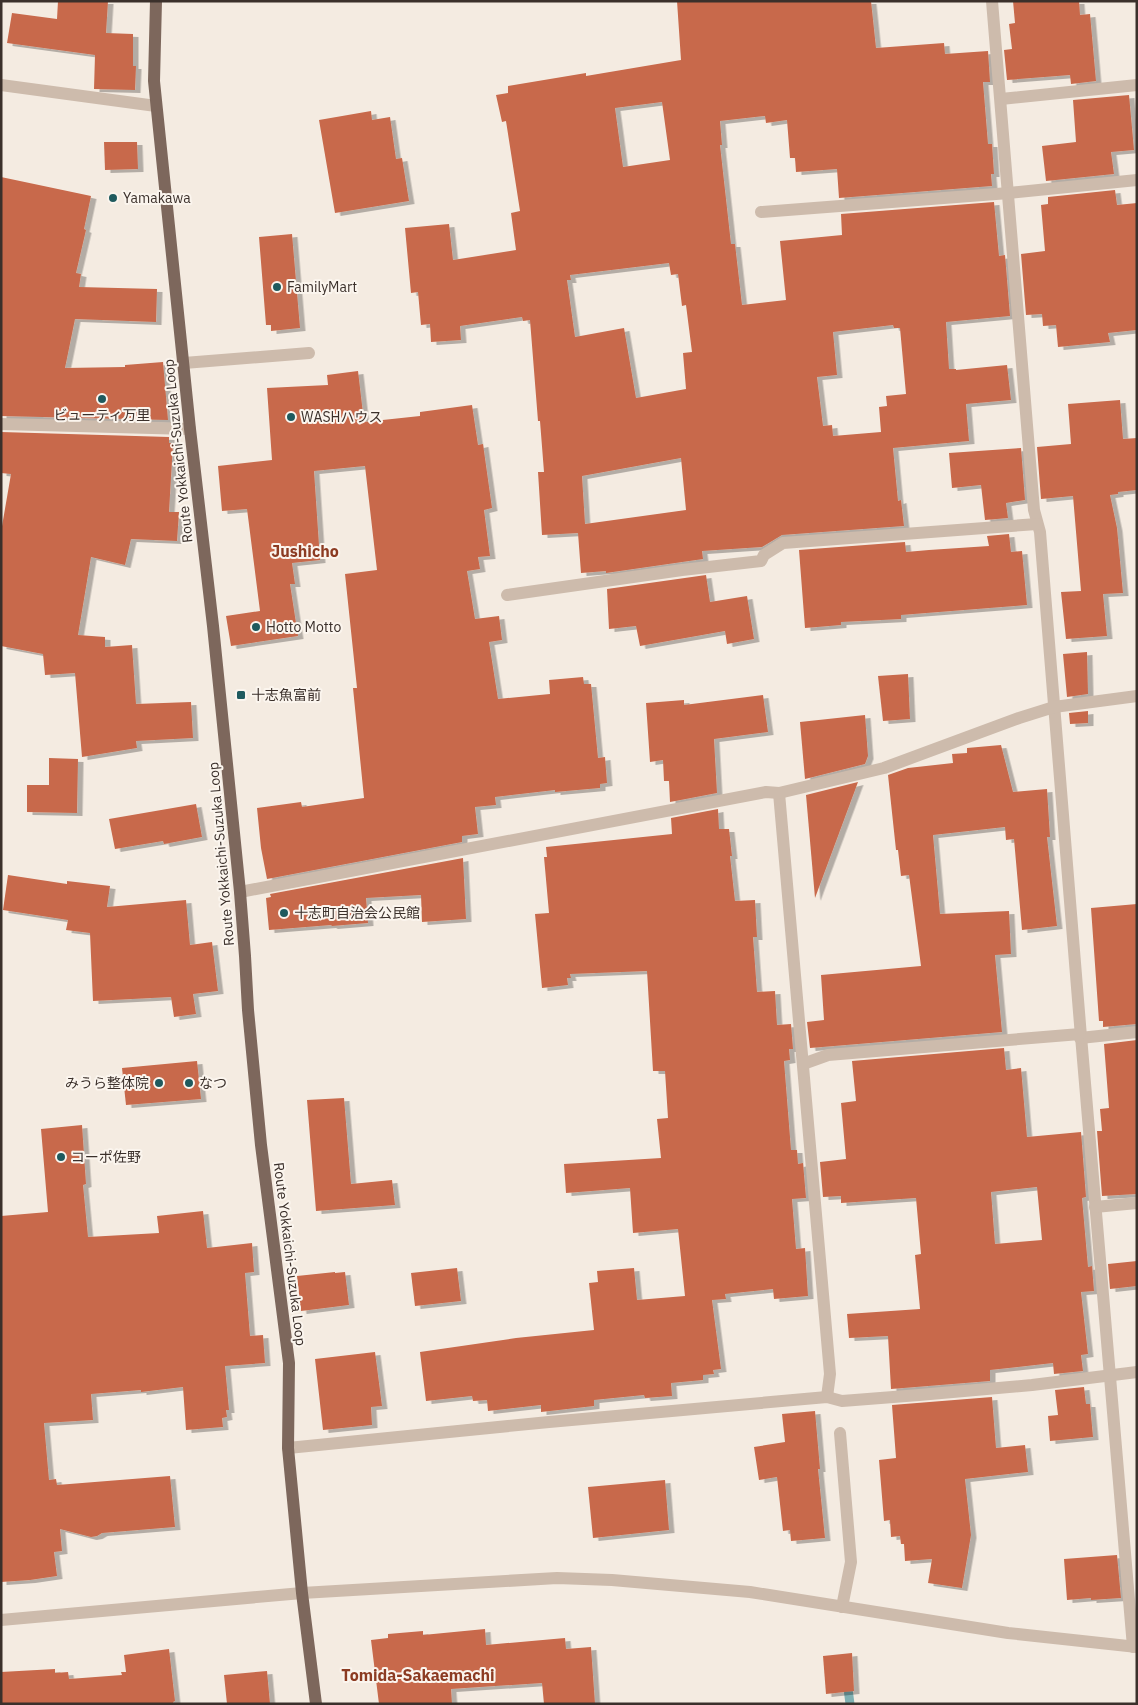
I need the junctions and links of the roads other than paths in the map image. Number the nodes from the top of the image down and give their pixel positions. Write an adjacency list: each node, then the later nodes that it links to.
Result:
1 (156, 1): 6 (main road, Route Yokkaichi-Suzuka Loop)
2 (992, 1): 5 (street)
3 (1137, 84): 5 (street)
4 (1, 85): 6 (street)
5 (1001, 99): 8 (street)
6 (156, 106): 11 (main road, Route Yokkaichi-Suzuka Loop)
7 (1137, 180): 8 (street)
8 (1009, 193): 9 (street); 14 (street)
9 (762, 212)
10 (309, 353): 11 (street)
11 (184, 363): 13 (main road, Route Yokkaichi-Suzuka Loop)
12 (1, 424): 13 (street)
13 (190, 429): 19 (main road, Route Yokkaichi-Suzuka Loop)
14 (1037, 524): 15 (street); 17 (street)
15 (507, 595)
16 (1137, 696): 17 (street)
17 (1054, 707): 18 (street); 21 (street)
18 (779, 793): 19 (street); 22 (street)
19 (240, 892): 29 (main road, Route Yokkaichi-Suzuka Loop)
20 (1137, 1032): 21 (street)
21 (1080, 1036): 22 (street); 24 (street)
22 (803, 1064): 27 (street)
23 (1137, 1203): 24 (street)
24 (1095, 1207): 26 (street)
25 (1137, 1372): 26 (street)
26 (1109, 1375): 27 (street); 33 (street)
27 (827, 1397): 29 (street)
28 (840, 1433): 31 (street)
29 (288, 1448): 30 (main road, Route Yokkaichi-Suzuka Loop)
30 (302, 1593): 31 (street); 32 (street); 34 (main road, Route Yokkaichi-Suzuka Loop)
31 (842, 1607): 33 (street)
32 (1, 1620)
33 (1135, 1647)
34 (316, 1704)

